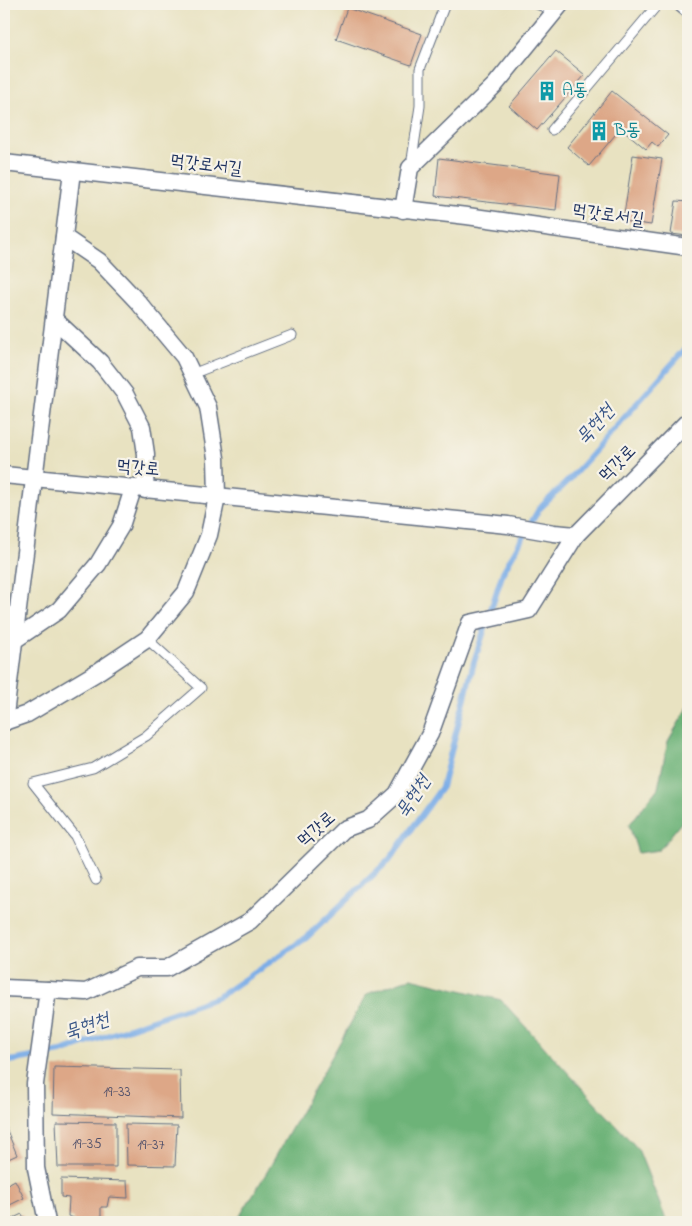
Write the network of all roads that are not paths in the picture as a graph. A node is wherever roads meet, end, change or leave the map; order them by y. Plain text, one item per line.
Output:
1 (445, 4) edge
2 (537, 4) edge
3 (658, 4) edge
4 (682, 4) edge
5 (558, 7) edge
6 (688, 9) edge
7 (552, 130) dead end
8 (4, 163) edge
9 (410, 168) junction
10 (72, 171) junction
11 (404, 210) junction
12 (64, 237) junction
13 (688, 247) edge
14 (54, 318) junction
15 (292, 335) dead end
16 (192, 374) junction
17 (688, 421) edge
18 (4, 475) edge
19 (34, 479) junction
20 (139, 489) junction
21 (217, 497) junction
22 (576, 535) junction
23 (147, 639) junction
24 (13, 641) junction
25 (4, 723) edge
26 (96, 880) dead end
27 (4, 988) edge
28 (48, 990) junction
29 (47, 1222) edge

1 - 9 lane
2 - 5 lane
3 - 7 lane
4 - 6 street
5 - 9 street
8 - 10 street, 먹갓로서길
9 - 11 street
10 - 11 street, 먹갓로서길
10 - 12 street
11 - 13 street, 먹갓로서길
12 - 14 street
12 - 16 street
14 - 19 street
14 - 20 street
15 - 16 lane
16 - 21 street
17 - 22 street, 먹갓로
18 - 19 street, 먹갓로
19 - 20 street, 먹갓로
19 - 24 street
20 - 21 street, 먹갓로
20 - 24 street
21 - 22 street, 먹갓로
21 - 23 street
22 - 28 street, 먹갓로
23 - 25 street
23 - 26 lane
24 - 25 street
27 - 28 street, 먹갓로
28 - 29 street

